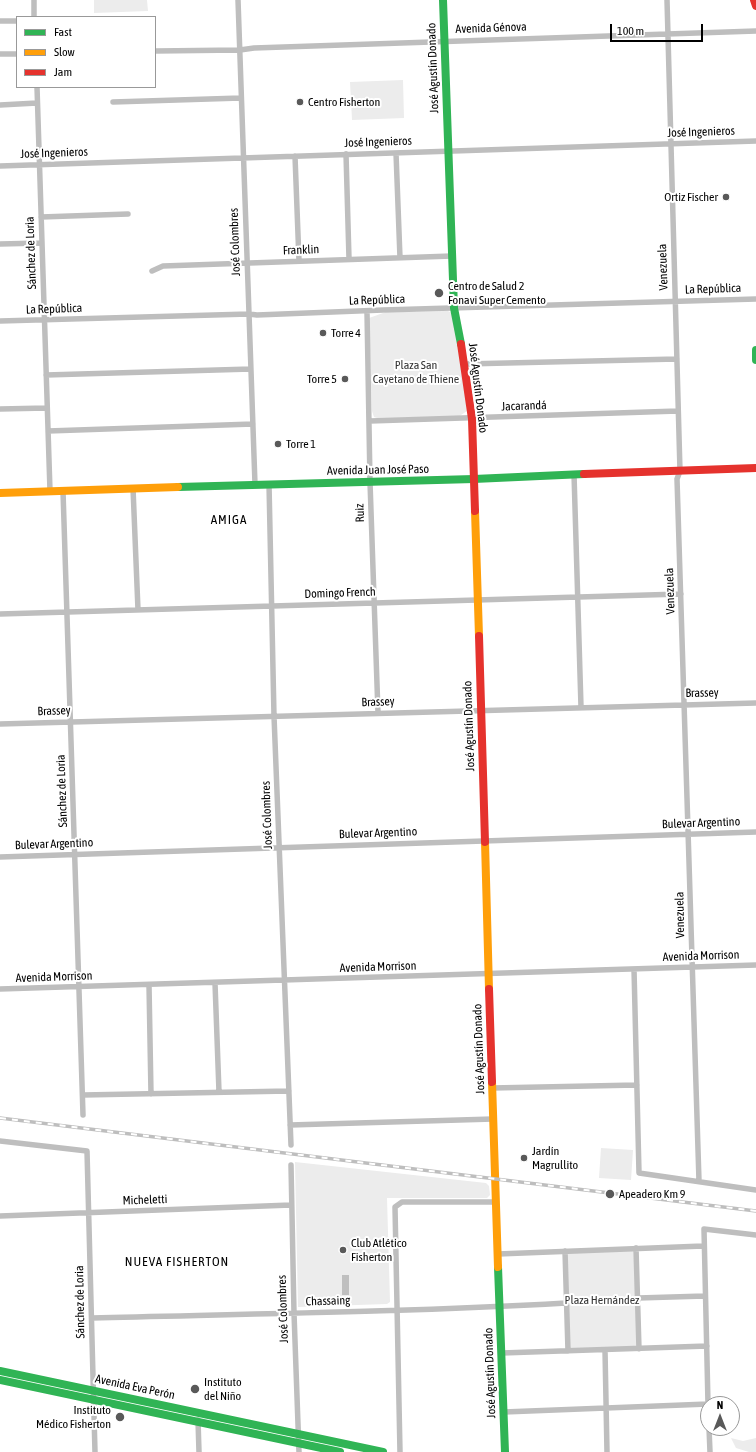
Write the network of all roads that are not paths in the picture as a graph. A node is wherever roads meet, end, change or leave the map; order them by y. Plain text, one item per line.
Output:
1 (34, 0) edge
2 (238, 0) edge
3 (443, 0) edge
4 (667, 0) edge
5 (754, 0) edge
6 (756, 6) edge
7 (34, 16) edge
8 (0, 21) edge
9 (16, 21) edge
10 (756, 31) edge
11 (668, 34) junction
12 (444, 41) junction
13 (240, 50) junction
14 (156, 51) edge
15 (0, 54) edge
16 (16, 54) edge
17 (36, 88) edge
18 (242, 98) junction
19 (113, 102) dead end
20 (37, 104) junction
21 (0, 105) edge
22 (756, 141) edge
23 (671, 144) junction
24 (448, 151) junction
25 (396, 153) junction
26 (346, 154) junction
27 (295, 156) junction
28 (244, 158) junction
29 (39, 165) junction
30 (0, 166) edge
31 (128, 214) dead end
32 (41, 217) junction
33 (42, 243) junction
34 (0, 244) edge
35 (452, 256) junction
36 (400, 258) junction
37 (349, 259) junction
38 (299, 261) junction
39 (247, 263) junction
40 (152, 270) dead end
41 (756, 299) edge
42 (675, 301) junction
43 (454, 308) junction
44 (367, 312) junction
45 (249, 314) junction
46 (44, 320) junction
47 (0, 321) edge
48 (756, 350) edge
49 (677, 359) junction
50 (756, 360) edge
51 (465, 364) junction
52 (251, 369) junction
53 (46, 375) junction
54 (47, 408) junction
55 (0, 409) edge
56 (678, 410) junction
57 (472, 419) junction
58 (370, 421) junction
59 (253, 424) junction
60 (48, 431) junction
61 (756, 468) edge
62 (680, 471) junction
63 (574, 474) junction
64 (474, 479) junction
65 (370, 482) junction
66 (255, 484) junction
67 (269, 484) junction
68 (133, 488) junction
69 (50, 491) junction
70 (64, 491) junction
71 (0, 493) edge
72 (681, 594) junction
73 (578, 597) junction
74 (477, 599) junction
75 (374, 603) junction
76 (272, 606) junction
77 (138, 610) junction
78 (67, 612) junction
79 (0, 614) edge
80 (756, 702) edge
81 (685, 704) junction
82 (581, 707) junction
83 (481, 710) junction
84 (378, 713) junction
85 (274, 716) junction
86 (70, 722) junction
87 (0, 724) edge
88 (756, 832) edge
89 (689, 834) junction
90 (485, 841) junction
91 (280, 847) junction
92 (75, 854) junction
93 (0, 857) edge
94 (756, 966) edge
95 (692, 968) junction
96 (634, 969) junction
97 (489, 974) junction
98 (285, 980) junction
99 (215, 983) junction
100 (149, 985) junction
101 (79, 987) junction
102 (0, 990) edge
103 (637, 1084) junction
104 (492, 1088) junction
105 (289, 1090) junction
106 (219, 1092) junction
107 (151, 1094) junction
108 (83, 1095) junction
109 (83, 1115) dead end
110 (493, 1119) junction
111 (290, 1125) junction
112 (0, 1141) edge
113 (291, 1145) dead end
114 (291, 1165) dead end
115 (699, 1181) junction
116 (756, 1190) edge
117 (496, 1202) junction
118 (291, 1205) junction
119 (89, 1213) junction
120 (0, 1216) edge
121 (756, 1235) edge
122 (703, 1246) junction
123 (636, 1248) junction
124 (565, 1251) junction
125 (498, 1254) junction
126 (705, 1296) junction
127 (638, 1298) junction
128 (566, 1303) junction
129 (500, 1306) junction
130 (397, 1310) junction
131 (294, 1313) junction
132 (92, 1318) junction
133 (706, 1346) junction
134 (639, 1348) junction
135 (605, 1350) junction
136 (568, 1351) junction
137 (502, 1353) junction
138 (0, 1370) edge
139 (0, 1380) edge
140 (93, 1390) junction
141 (708, 1396) edge
142 (94, 1400) junction
143 (700, 1404) edge
144 (606, 1408) junction
145 (504, 1412) junction
146 (198, 1413) junction
147 (198, 1422) junction
148 (299, 1434) junction
149 (709, 1436) edge
150 (299, 1443) junction
151 (95, 1452) edge
152 (199, 1452) edge
153 (299, 1452) edge
154 (340, 1452) edge
155 (383, 1452) edge
156 (400, 1452) edge
157 (504, 1452) edge
158 (607, 1452) edge
159 (710, 1452) edge

1 - 7 street
2 - 13 street, José Colombres
3 - 12 main road, José Agustín Donado
4 - 11 street, Venezuela
5 - 6 main road
8 - 9 street
10 - 11 street, Avenida Génova
11 - 12 street, Avenida Génova
11 - 23 street, Venezuela
12 - 13 street, Avenida Génova
12 - 24 main road, José Agustín Donado
13 - 14 street, Avenida Génova
13 - 18 street, José Colombres
15 - 16 street
17 - 20 street, Sánchez de Loria
18 - 19 street
18 - 28 street, José Colombres
20 - 21 street
20 - 29 street, Sánchez de Loria
22 - 23 street, José Ingenieros
23 - 24 street, José Ingenieros
23 - 42 street, Venezuela
24 - 25 street, José Ingenieros
24 - 35 main road, José Agustín Donado
25 - 26 street, José Ingenieros
25 - 36 street
26 - 27 street, José Ingenieros
26 - 37 street
27 - 28 street, José Ingenieros
27 - 38 street
28 - 29 street, José Ingenieros
28 - 39 street, José Colombres
29 - 30 street, José Ingenieros
29 - 32 street, Sánchez de Loria
31 - 32 street
32 - 33 street, Sánchez de Loria
33 - 34 street
33 - 46 street, Sánchez de Loria
35 - 36 street, Franklin
35 - 43 main road, José Agustín Donado
36 - 37 street, Franklin
37 - 38 street, Franklin
38 - 39 street, Franklin
39 - 40 street, Franklin
39 - 45 street, José Colombres
41 - 42 street, La República
42 - 43 street, La República
42 - 49 street, Venezuela
43 - 44 street, La República
43 - 51 main road, José Agustín Donado
44 - 45 street, La República
44 - 58 street, Ruiz
45 - 46 street, La República
45 - 52 street, José Colombres
46 - 47 street, La República
46 - 53 street, Sánchez de Loria
48 - 50 main road
49 - 51 street
49 - 56 street, Venezuela
51 - 57 main road, José Agustín Donado
52 - 53 street
52 - 59 street, José Colombres
53 - 54 street, Sánchez de Loria
54 - 55 street
54 - 60 street, Sánchez de Loria
56 - 57 street, Jacarandá
56 - 62 street, Venezuela
57 - 58 street, Jacarandá
57 - 64 main road, José Agustín Donado
58 - 65 street, Ruiz
59 - 60 street
59 - 66 street, José Colombres
60 - 69 street, Sánchez de Loria
61 - 62 main road, Avenida Juan José Paso
62 - 63 main road, Avenida Juan José Paso
62 - 72 street, Venezuela
63 - 64 main road, Avenida Juan José Paso
63 - 73 street
64 - 65 main road, Avenida Juan José Paso
64 - 74 main road, José Agustín Donado
65 - 67 main road, Avenida Juan José Paso
65 - 75 street, Ruiz
66 - 67 main road, Avenida Juan José Paso
66 - 68 main road, Avenida Juan José Paso
67 - 76 street, José Colombres
68 - 70 main road, Avenida Juan José Paso
68 - 77 street
69 - 70 main road, Avenida Juan José Paso
69 - 71 main road, Avenida Juan José Paso
70 - 78 street, Sánchez de Loria
72 - 73 street, Domingo French
72 - 81 street, Venezuela
73 - 74 street, Domingo French
73 - 82 street
74 - 75 street, Domingo French
74 - 83 main road, José Agustín Donado
75 - 76 street, Domingo French
75 - 84 street, Ruiz
76 - 77 street, Domingo French
76 - 85 street, José Colombres
77 - 78 street, Domingo French
78 - 79 street, Domingo French
78 - 86 street, Sánchez de Loria
80 - 81 street, Brassey
81 - 82 street, Brassey
81 - 89 street, Venezuela
82 - 83 street, Brassey
83 - 84 street, Brassey
83 - 90 main road, José Agustín Donado
84 - 85 street, Brassey
85 - 86 street, Brassey
85 - 91 street, José Colombres
86 - 87 street, Brassey
86 - 92 street, Sánchez de Loria
88 - 89 street, Bulevar Argentino
89 - 90 street, Bulevar Argentino
89 - 95 street, Venezuela
90 - 91 street, Bulevar Argentino
90 - 97 main road, José Agustín Donado
91 - 92 street, Bulevar Argentino
91 - 98 street, José Colombres
92 - 93 street, Bulevar Argentino
92 - 101 street, Sánchez de Loria
94 - 95 street, Avenida Morrison
95 - 96 street, Avenida Morrison
95 - 115 street, Venezuela
96 - 97 street, Avenida Morrison
96 - 103 street
97 - 98 street, Avenida Morrison
97 - 104 main road, José Agustín Donado
98 - 99 street, Avenida Morrison
98 - 105 street, José Colombres
99 - 100 street, Avenida Morrison
99 - 106 street
100 - 101 street, Avenida Morrison
100 - 107 street
101 - 102 street, Avenida Morrison
101 - 108 street, Sánchez de Loria
103 - 104 street
103 - 115 street
104 - 110 main road, José Agustín Donado
105 - 106 street
105 - 111 street, José Colombres
106 - 107 street
107 - 108 street
108 - 109 street, Sánchez de Loria
110 - 111 street
110 - 117 main road, José Agustín Donado
111 - 113 street, José Colombres
112 - 119 street, Sánchez de Loria
114 - 118 street, José Colombres
115 - 116 street
117 - 125 main road, José Agustín Donado
117 - 130 street
118 - 119 street, Micheletti
118 - 131 street, José Colombres
119 - 120 street, Micheletti
119 - 132 street, Sánchez de Loria
121 - 122 street
122 - 123 street
122 - 126 street
123 - 124 street
123 - 127 street
124 - 125 street
124 - 128 street
125 - 129 main road, José Agustín Donado
126 - 127 street
126 - 133 street
127 - 134 street
128 - 129 street, Chassaing
128 - 136 street
129 - 130 street, Chassaing
129 - 137 main road, José Agustín Donado
130 - 131 street, Chassaing
130 - 156 street
131 - 132 street, Chassaing
131 - 148 street, José Colombres
132 - 140 street, Sánchez de Loria
133 - 134 street
133 - 141 street
134 - 135 street
135 - 136 street
135 - 144 street
136 - 137 street
137 - 145 main road, José Agustín Donado
138 - 140 main road, Avenida Eva Perón
139 - 142 main road, Avenida Eva Perón
140 - 142 street, Sánchez de Loria
140 - 146 main road, Avenida Eva Perón
142 - 147 main road, Avenida Eva Perón
142 - 151 street, Sánchez de Loria
143 - 144 street
144 - 145 street
144 - 158 street
145 - 157 main road, José Agustín Donado
146 - 147 street
146 - 148 main road, Avenida Eva Perón
147 - 150 main road, Avenida Eva Perón
147 - 152 street
148 - 150 street, José Colombres
148 - 155 main road, Avenida Eva Perón
149 - 159 street
150 - 153 street, José Colombres
150 - 154 main road, Avenida Eva Perón

